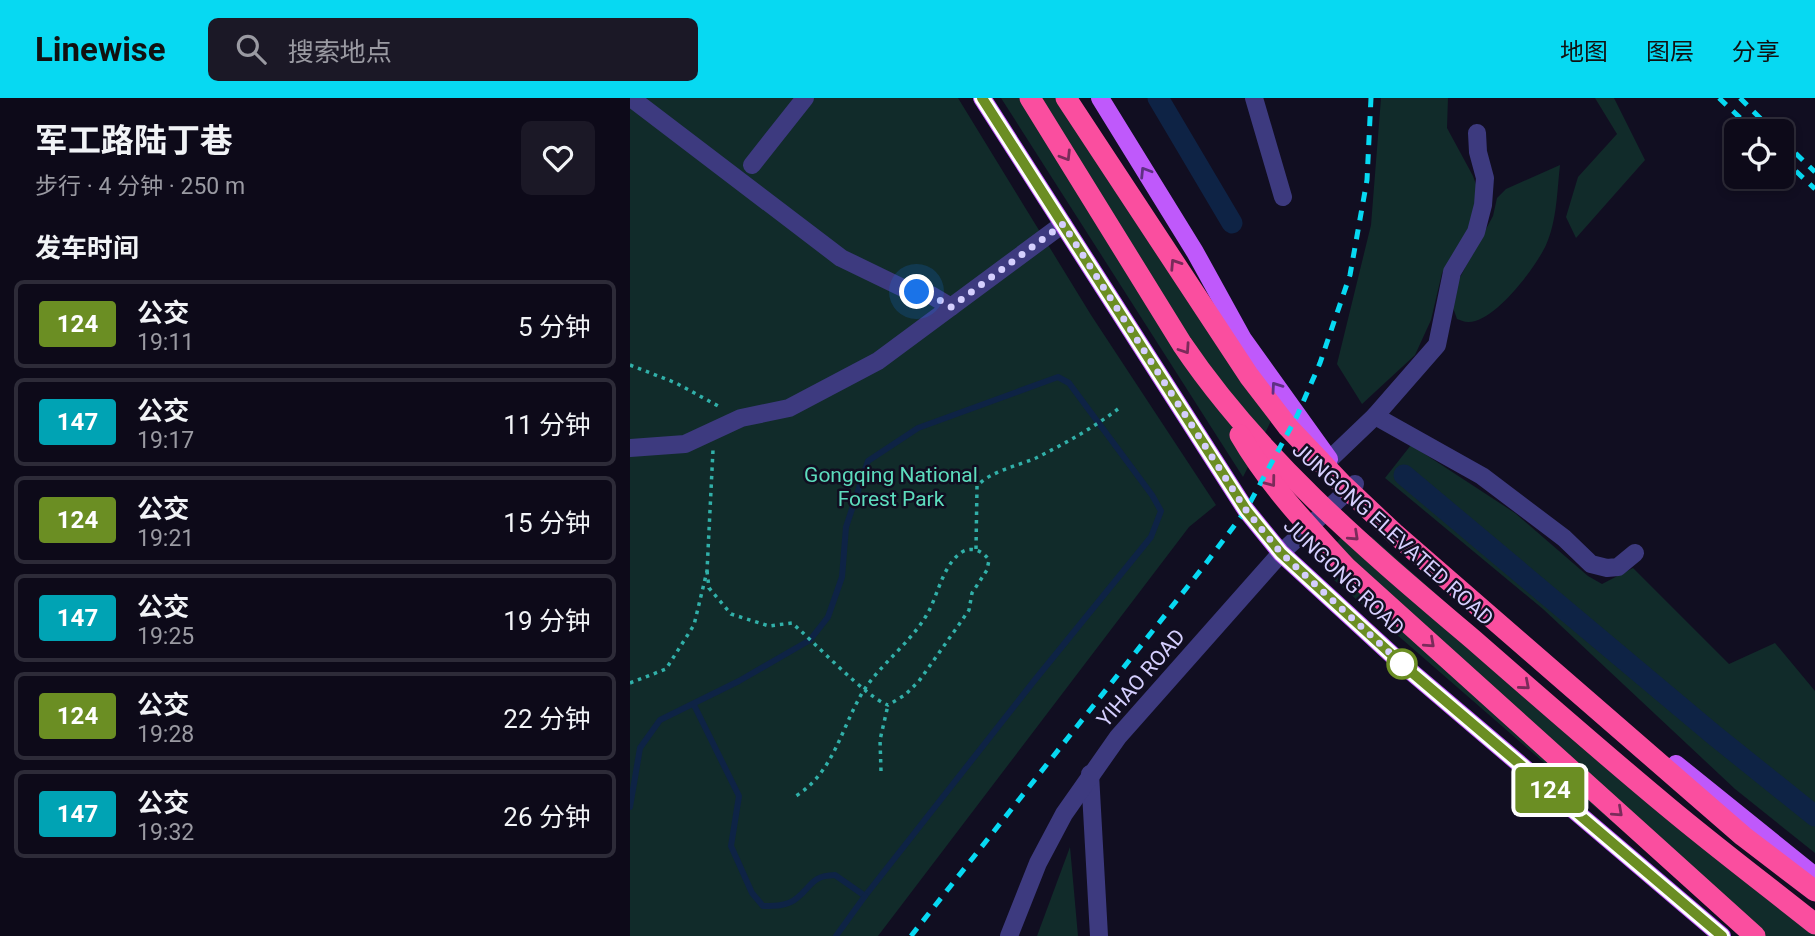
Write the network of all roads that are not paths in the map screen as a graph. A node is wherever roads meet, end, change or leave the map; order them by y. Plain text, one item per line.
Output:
1 (631, 98) edge
2 (805, 98) edge
3 (982, 98) edge
4 (1030, 98) edge
5 (1066, 98) edge
6 (1100, 98) edge
7 (1254, 98) edge
8 (1477, 133) dead end
9 (752, 165) dead end
10 (1283, 197) dead end
11 (1063, 224) junction
12 (951, 307) junction
13 (1208, 383) junction
14 (1375, 416) junction
15 (630, 448) edge
16 (1330, 459) junction
17 (1355, 484) junction
18 (1281, 553) junction
19 (1635, 553) dead end
20 (1090, 774) junction
21 (1815, 876) edge
22 (1815, 891) edge
23 (1815, 923) edge
24 (1009, 936) edge
25 (1099, 936) edge
26 (1722, 936) edge
27 (1755, 936) edge

1 - 12 street
2 - 9 street
3 - 11 main road, JUNGONG ROAD
4 -> 13 highway, JUNGONG ELEVATED ROAD
22 -> 5 highway, JUNGONG ELEVATED ROAD
16 -> 6 main road
7 - 10 street
8 - 14 street
11 - 12 street
11 - 18 main road, JUNGONG ROAD
12 - 15 street
13 -> 23 highway, JUNGONG ELEVATED ROAD
13 -> 27 highway
14 - 16 street
14 - 19 street
16 - 17 main road
17 - 18 street, YIHAO ROAD
17 - 21 main road
18 - 20 street, YIHAO ROAD
18 - 26 main road, JUNGONG ROAD
20 - 24 street, YIHAO ROAD
20 - 25 street

